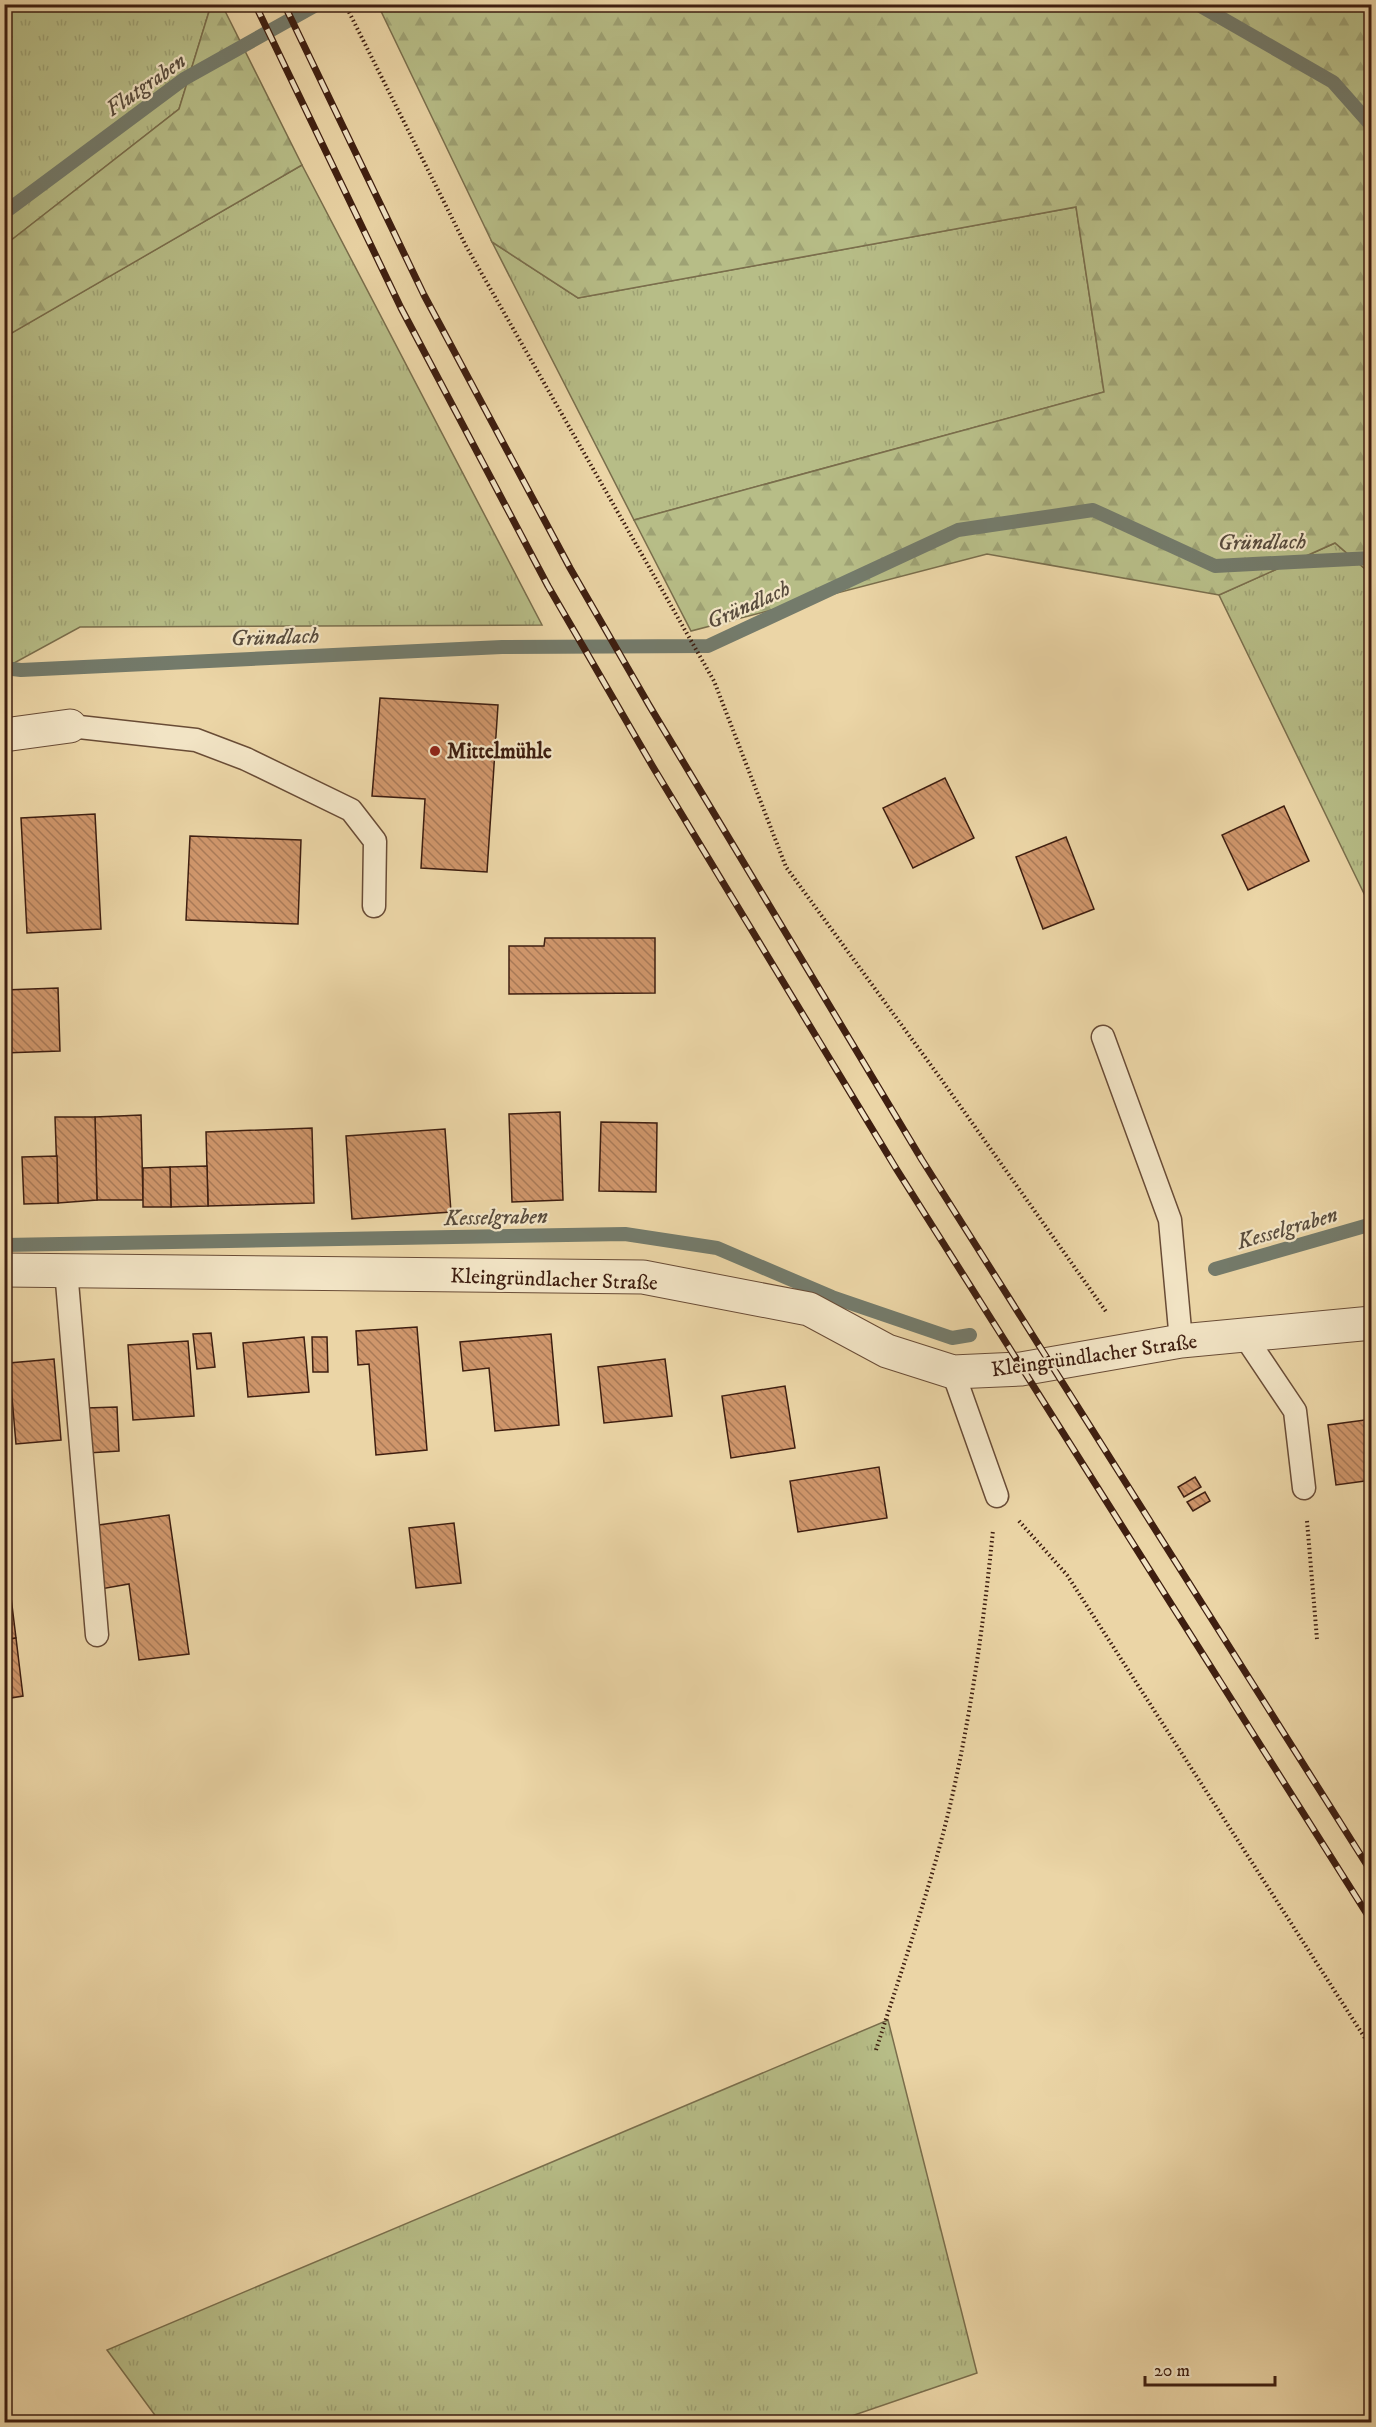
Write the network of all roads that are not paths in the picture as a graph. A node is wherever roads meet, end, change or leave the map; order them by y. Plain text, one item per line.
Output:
1 (70, 726) joint
2 (4, 735) edge
3 (374, 906) dead end
4 (1103, 1037) dead end
5 (4, 1270) edge
6 (66, 1270) junction
7 (1371, 1323) edge
8 (1244, 1335) junction
9 (1181, 1341) junction
10 (953, 1372) junction
11 (1304, 1488) road end
12 (997, 1496) road end
13 (97, 1635) dead end

1 - 2 street
1 - 3 lane
4 - 9 lane
5 - 6 street, Kleingründlacher Straße
6 - 10 street, Kleingründlacher Straße
6 - 13 lane
7 - 8 street, Kleingründlacher Straße
8 - 9 street, Kleingründlacher Straße
8 - 11 lane
9 - 10 street, Kleingründlacher Straße
10 - 12 lane

